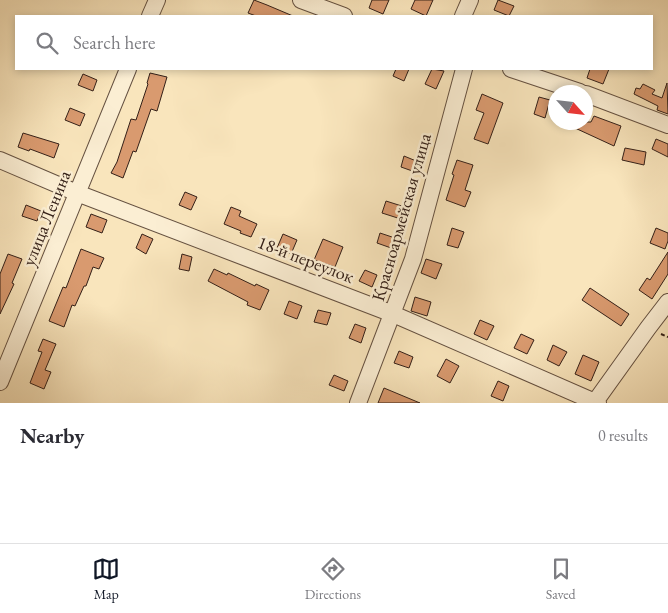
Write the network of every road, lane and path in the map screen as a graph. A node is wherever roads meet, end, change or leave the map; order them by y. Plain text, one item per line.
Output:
1 (157, 0) edge
2 (301, 0) edge
3 (470, 0) edge
4 (150, 15) edge
5 (341, 15) edge
6 (463, 15) edge
7 (128, 70) edge
8 (464, 70) edge
9 (514, 70) edge
10 (559, 85) edge
11 (593, 97) edge
12 (668, 126) edge
13 (0, 160) edge
14 (77, 193) junction
15 (668, 302) edge
16 (393, 314) junction
17 (0, 382) edge
18 (589, 401) edge
19 (358, 403) edge

1 - 4 street
2 - 5 street
3 - 6 street
7 - 14 street, улица Ленина
8 - 16 street, Красноармейская улица
9 - 10 street
11 - 12 street
13 - 14 street, 18-й переулок
14 - 16 street, 18-й переулок
14 - 17 street, улица Ленина
15 - 18 street
16 - 18 street, 18-й переулок
16 - 19 street, Красноармейская улица

